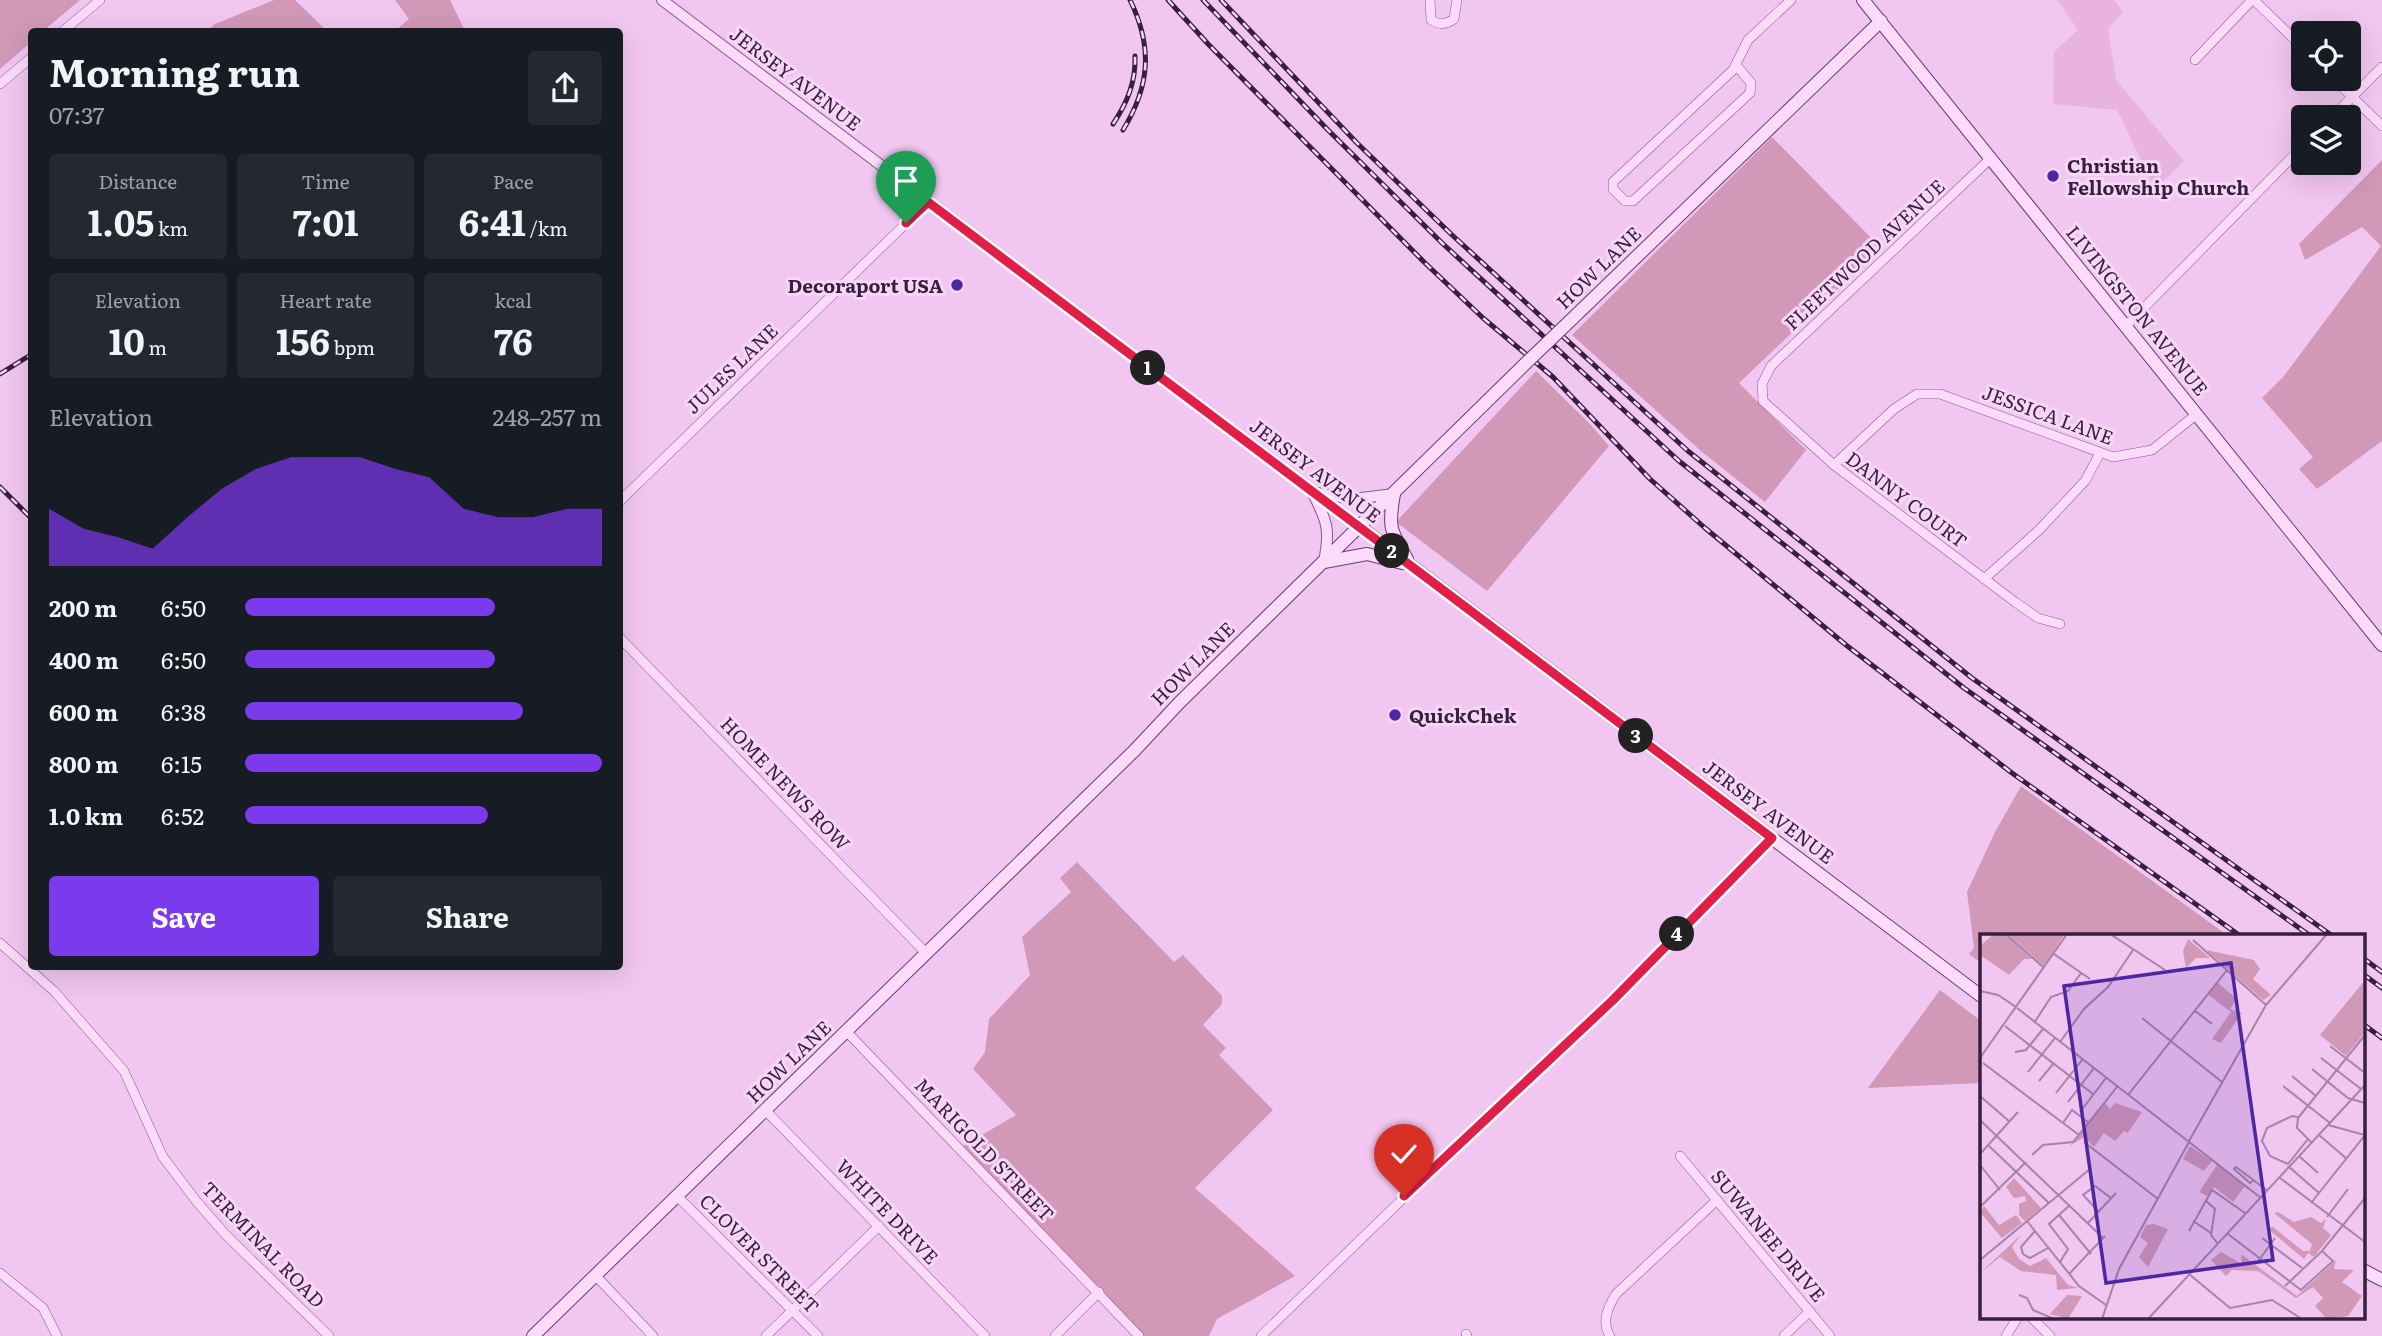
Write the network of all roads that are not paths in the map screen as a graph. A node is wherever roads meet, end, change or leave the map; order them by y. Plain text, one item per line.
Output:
1 (100, 0) edge
2 (662, 0) edge
3 (1430, 0) edge
4 (1457, 0) edge
5 (1791, 0) edge
6 (1863, 0) edge
7 (2253, 0) edge
8 (1881, 21) junction
9 (67, 28) edge
10 (2291, 36) edge
11 (28, 60) edge
12 (2195, 60) dead end
13 (1736, 65) junction
14 (2382, 67) edge
15 (0, 84) edge
16 (2346, 91) edge
17 (2352, 97) junction
18 (2344, 105) edge
19 (2382, 126) edge
20 (1991, 158) junction
21 (2291, 158) edge
22 (928, 202) junction
23 (2126, 326) junction
24 (1765, 377) joint
25 (2197, 414) junction
26 (2100, 453) junction
27 (1834, 465) junction
28 (1312, 491) junction
29 (1394, 494) junction
30 (623, 497) edge
31 (1360, 527) junction
32 (1324, 562) junction
33 (1411, 565) junction
34 (1984, 579) junction
35 (2060, 624) dead end
36 (623, 641) edge
37 (2382, 645) edge
38 (1772, 838) junction
39 (0, 943) edge
40 (926, 953) junction
41 (28, 968) edge
42 (30, 970) edge
43 (1980, 995) edge
44 (846, 1031) junction
45 (765, 1110) junction
46 (1680, 1156) dead end
47 (677, 1196) junction
48 (1717, 1200) junction
49 (879, 1226) junction
50 (2364, 1271) edge
51 (0, 1273) edge
52 (595, 1276) junction
53 (2382, 1280) edge
54 (1099, 1292) junction
55 (792, 1310) junction
56 (1810, 1311) junction
57 (2017, 1318) edge
58 (2032, 1318) edge
59 (57, 1336) edge
60 (329, 1336) edge
61 (533, 1336) edge
62 (653, 1336) edge
63 (766, 1336) edge
64 (818, 1336) edge
65 (985, 1336) edge
66 (1055, 1336) edge
67 (1139, 1336) edge
68 (1261, 1336) edge
69 (1610, 1336) edge
70 (1784, 1336) edge
71 (1830, 1336) edge
72 (2006, 1336) edge
73 (2050, 1336) edge

1 - 9 street
2 - 22 street, JERSEY AVENUE
3 - 4 street
5 - 13 street
6 - 8 main road, LIVINGSTON AVENUE
7 - 10 street
7 - 12 street
8 - 20 main road, LIVINGSTON AVENUE
8 - 29 main road, HOW LANE, bridge
11 - 15 street
13 - 13 street
14 - 17 street
16 - 17 street
17 - 18 street
17 - 19 street
20 - 23 main road, LIVINGSTON AVENUE
20 - 24 street, FLEETWOOD AVENUE
21 - 23 street
22 - 28 street, JERSEY AVENUE
22 - 30 street, JULES LANE
23 - 25 main road, LIVINGSTON AVENUE
24 - 27 street, DANNY COURT
25 - 26 street, JESSICA LANE
25 - 37 main road, LIVINGSTON AVENUE
26 - 27 street, JESSICA LANE
26 - 34 street
27 - 34 street, DANNY COURT
28 - 29 street
28 - 31 street, JERSEY AVENUE
28 - 32 street
29 - 31 main road, HOW LANE
29 - 33 main road
31 - 32 main road, HOW LANE
31 - 33 main road, JERSEY AVENUE
32 - 33 main road
32 - 40 main road, HOW LANE
33 - 38 main road, JERSEY AVENUE
34 - 35 street, DANNY COURT
36 - 40 street, HOME NEWS ROW
38 - 43 main road, JERSEY AVENUE
38 - 68 street
39 - 41 street, TERMINAL ROAD
40 - 44 main road, HOW LANE
42 - 60 street, TERMINAL ROAD
44 - 45 main road, HOW LANE
44 - 54 street, MARIGOLD STREET
45 - 47 main road, HOW LANE
45 - 49 street, WHITE DRIVE
46 - 48 street, SUWANEE DRIVE
47 - 52 main road, HOW LANE
47 - 55 street, CLOVER STREET
48 - 56 street, SUWANEE DRIVE
48 - 69 street
49 - 55 street
49 - 65 street, WHITE DRIVE
50 - 53 main road
51 - 59 street
52 - 61 main road, HOW LANE
52 - 62 street
54 - 66 street
54 - 67 street, MARIGOLD STREET
55 - 63 street
55 - 64 street, CLOVER STREET
56 - 70 street
56 - 71 street, SUWANEE DRIVE
57 - 72 street
58 - 73 street

